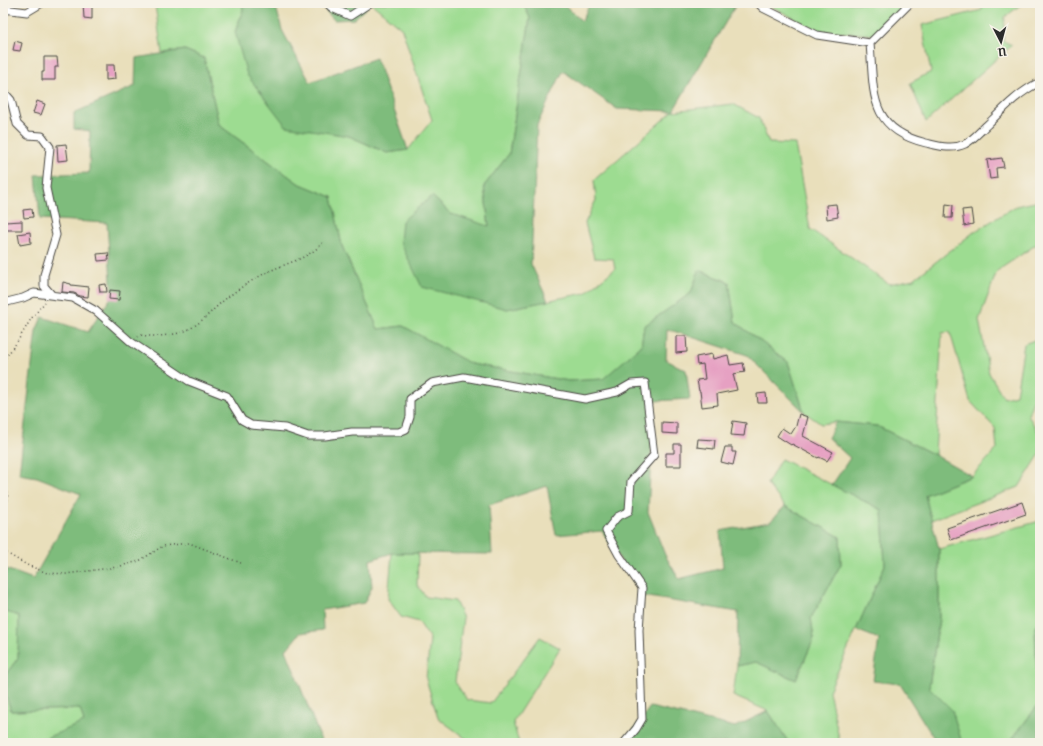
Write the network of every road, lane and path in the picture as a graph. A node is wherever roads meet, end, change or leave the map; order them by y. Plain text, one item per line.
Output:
1 (42, 3) edge
2 (327, 3) edge
3 (370, 3) edge
4 (758, 3) edge
5 (910, 3) edge
6 (3, 9) edge
7 (870, 43) junction
8 (1040, 82) edge
9 (3, 91) edge
10 (324, 241) dead end
11 (51, 294) junction
12 (3, 303) edge
13 (131, 342) junction
14 (3, 361) edge
15 (3, 476) edge
16 (3, 523) edge
17 (3, 551) edge
18 (241, 563) dead end
19 (624, 743) edge

1 - 6 street
2 - 3 street
4 - 7 street
5 - 7 street
7 - 8 street
9 - 11 street
10 - 13 path
11 - 12 street
11 - 13 street
11 - 14 path
13 - 19 street
15 - 16 path
17 - 18 path

